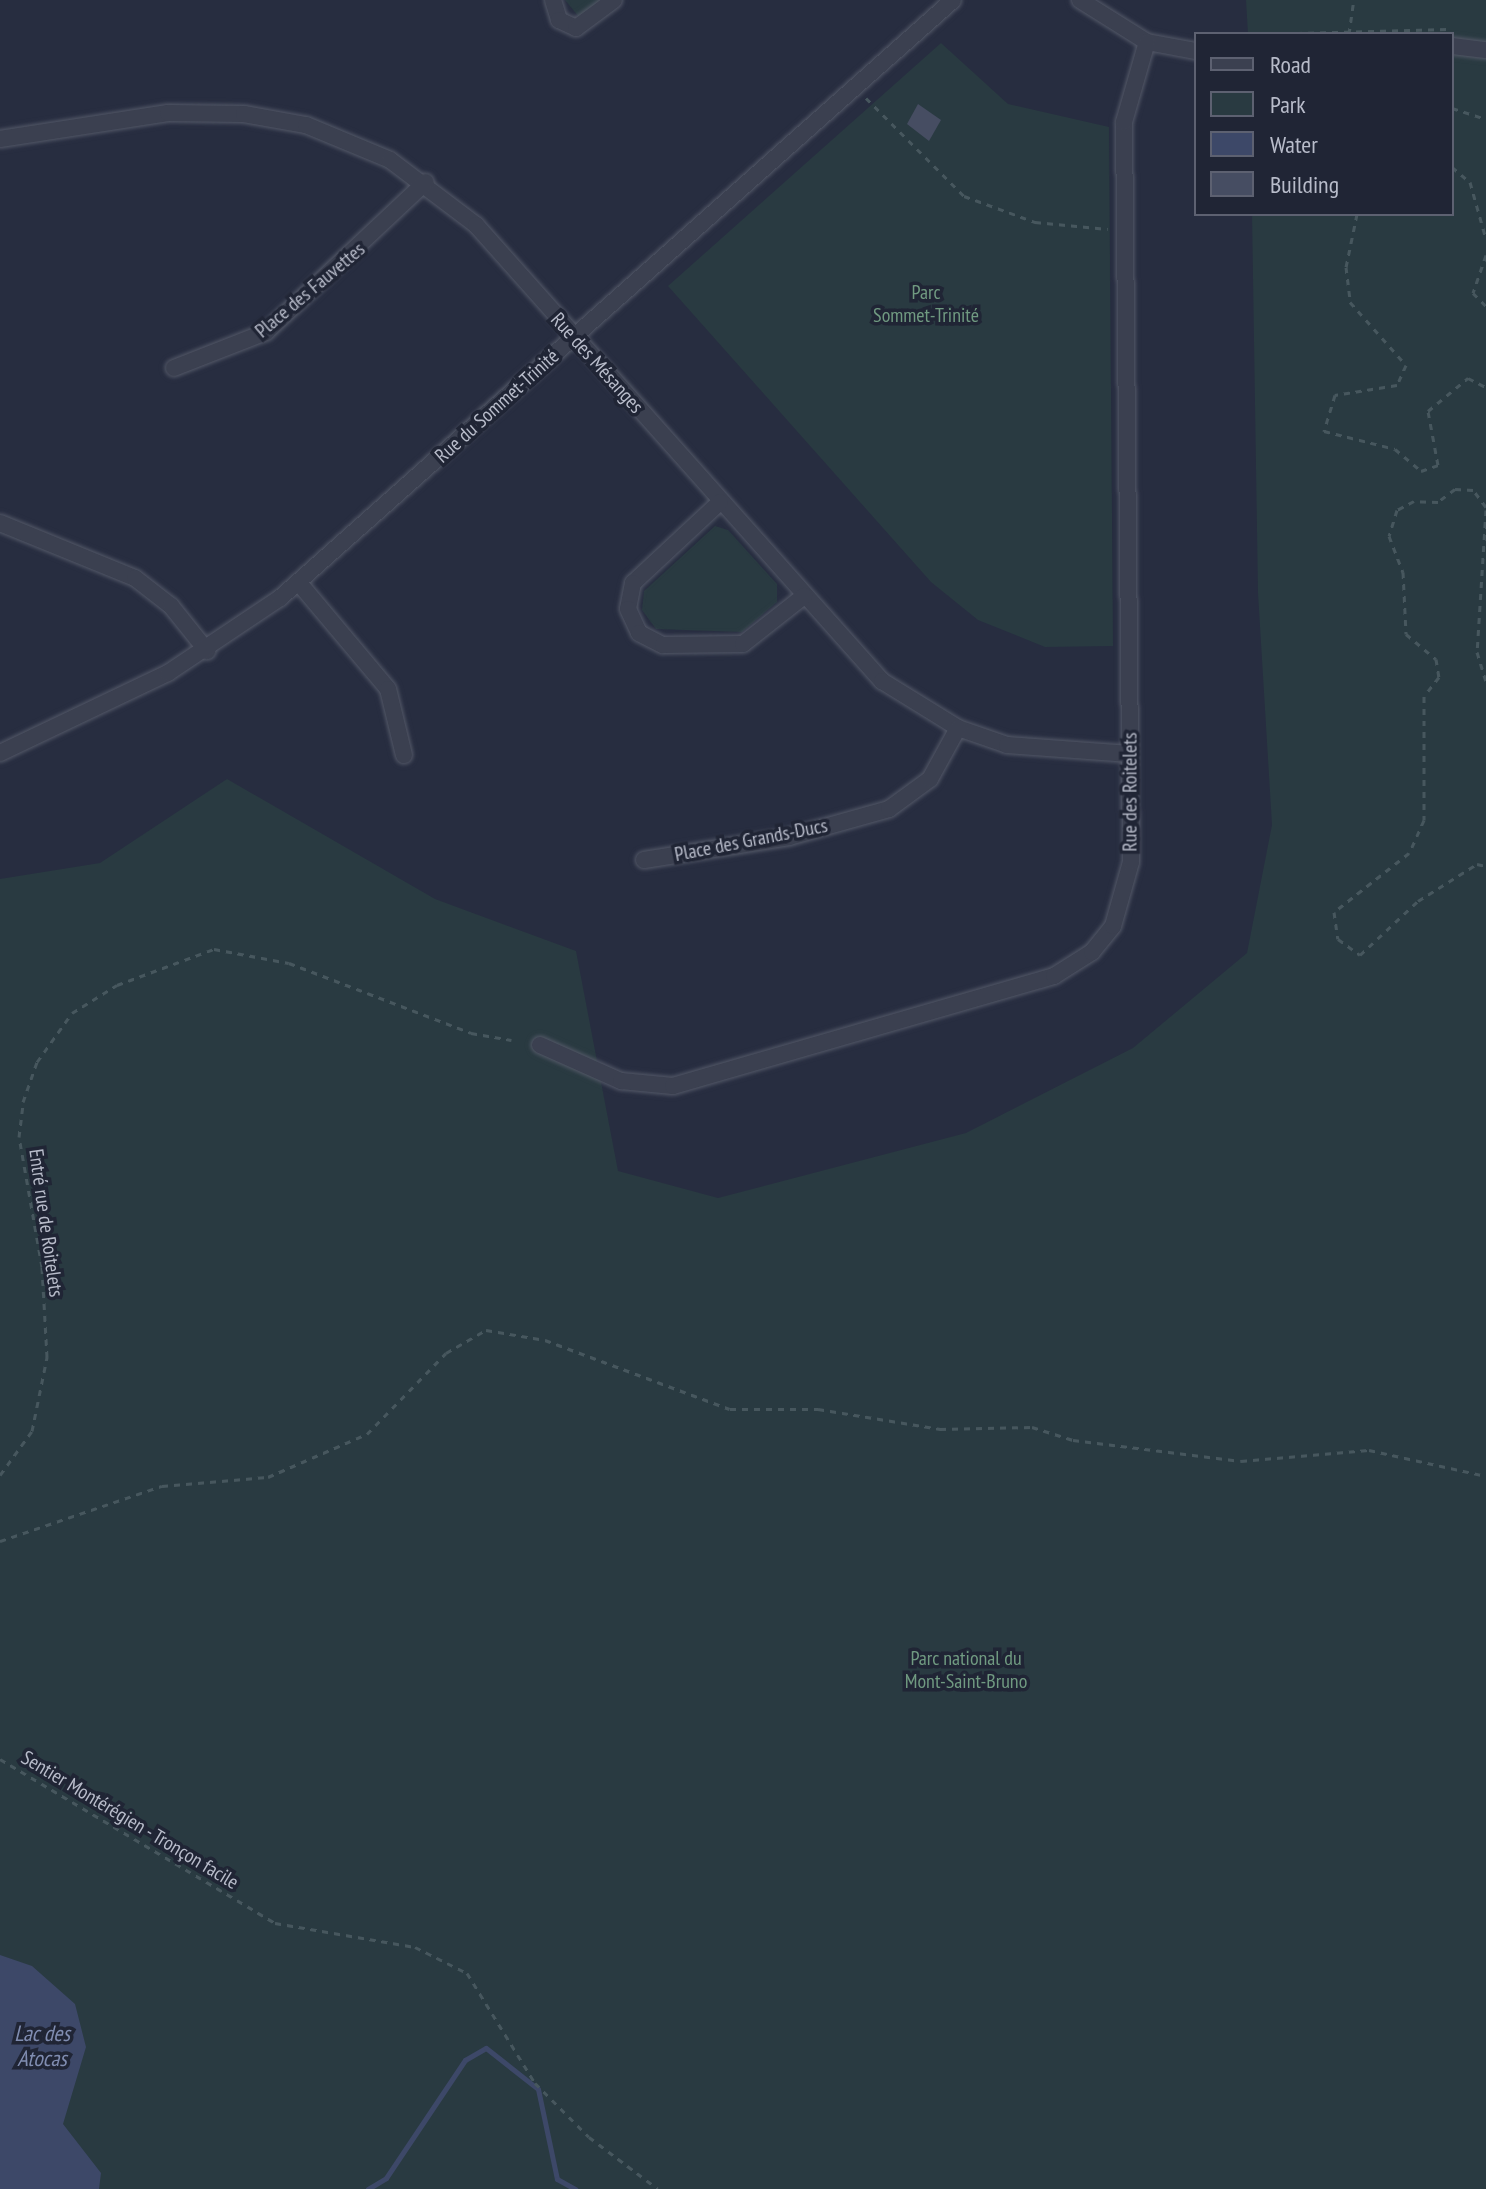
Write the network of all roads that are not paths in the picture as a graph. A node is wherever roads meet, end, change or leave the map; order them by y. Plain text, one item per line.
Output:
1 (553, 0) edge
2 (614, 0) edge
3 (953, 0) edge
4 (1080, 0) edge
5 (1147, 42) junction
6 (1454, 46) edge
7 (1486, 50) edge
8 (1194, 51) edge
9 (0, 139) edge
10 (426, 182) junction
11 (574, 337) junction
12 (174, 368) dead end
13 (720, 502) junction
14 (0, 523) edge
15 (299, 583) junction
16 (804, 596) junction
17 (207, 651) junction
18 (958, 728) junction
19 (0, 753) edge
20 (1130, 754) junction
21 (404, 755) dead end
22 (644, 860) dead end
23 (540, 1045) dead end

1 - 2 street
3 - 11 street, Rue du Sommet-Trinité
4 - 5 street
5 - 8 street
5 - 20 street, Rue des Roitelets
6 - 7 street
9 - 10 street, Rue des Mésanges
10 - 11 street, Rue des Mésanges
10 - 12 street, Place des Fauvettes
11 - 13 street, Rue des Mésanges
11 - 15 street, Rue du Sommet-Trinité
13 - 16 street, Rue des Mésanges
13 - 16 street
14 - 17 street
15 - 17 street, Rue du Sommet-Trinité
15 - 21 street
16 - 18 street, Rue des Mésanges
17 - 19 street, Rue du Sommet-Trinité
18 - 20 street, Rue des Mésanges
18 - 22 street, Place des Grands-Ducs
20 - 23 street, Rue des Roitelets

